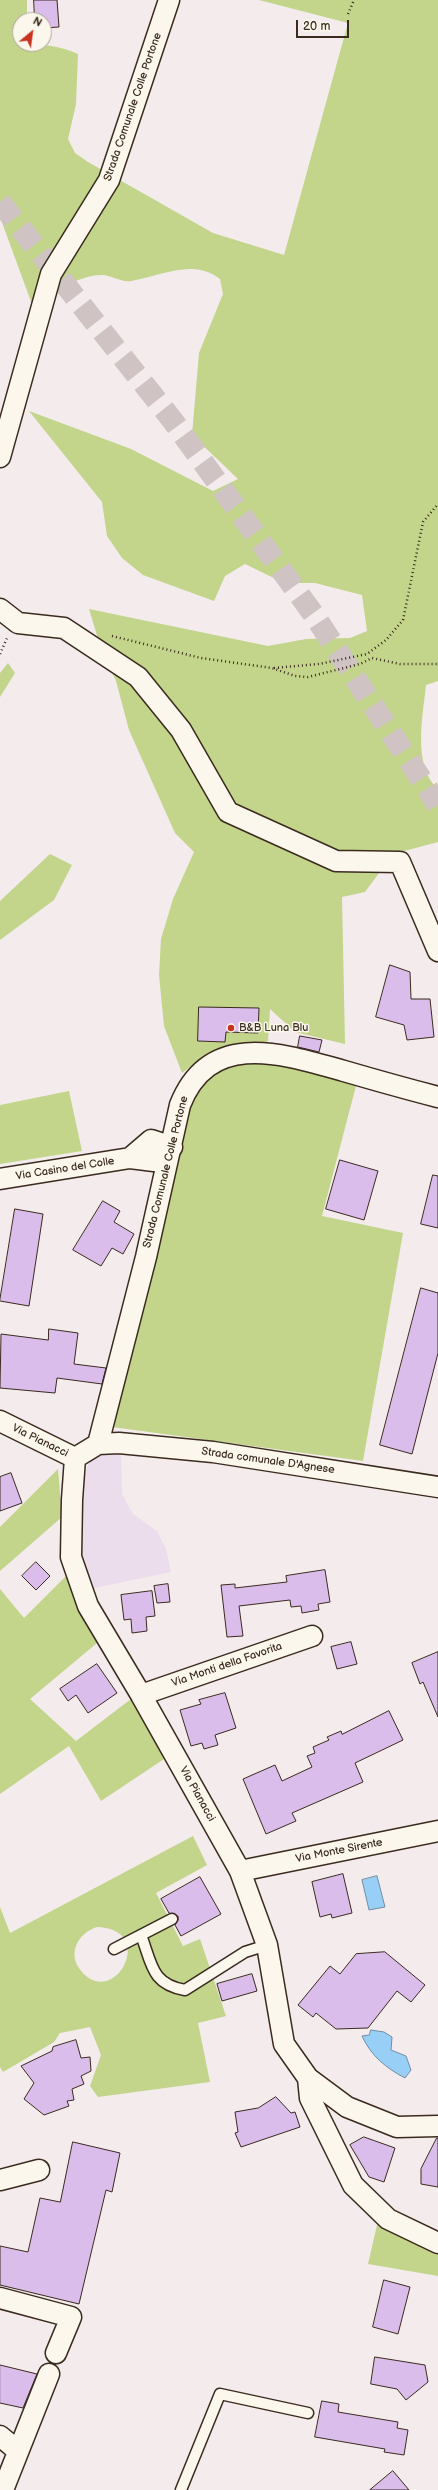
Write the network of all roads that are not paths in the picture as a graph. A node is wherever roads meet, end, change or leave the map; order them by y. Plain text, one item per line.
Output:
1 (169, 0) edge
2 (0, 457) edge
3 (0, 609) edge
4 (438, 951) edge
5 (438, 1097) edge
6 (172, 1147) junction
7 (0, 1179) edge
8 (0, 1421) edge
9 (98, 1444) junction
10 (75, 1458) junction
11 (438, 1487) edge
12 (312, 1636) dead end
13 (141, 1695) junction
14 (438, 1831) edge
15 (240, 1871) junction
16 (172, 1919) dead end
17 (141, 1935) junction
18 (267, 1945) junction
19 (114, 1949) dead end
20 (308, 2078) junction
21 (438, 2126) edge
22 (39, 2170) dead end
23 (0, 2180) edge
24 (438, 2243) edge
25 (0, 2298) edge
26 (56, 2353) dead end
27 (49, 2374) dead end
28 (308, 2413) dead end
29 (0, 2436) edge
30 (18, 2451) junction
31 (3, 2490) edge
32 (181, 2490) edge

1 - 2 street, Strada Comunale Colle Portone
3 - 4 street
5 - 6 street, Strada Comunale Colle Portone
6 - 7 street, Via Casino del Colle
6 - 9 street, Strada Comunale Colle Portone
8 - 10 street, Via Pianacci
9 - 10 street
9 - 11 street, Strada comunale D'Agnese
10 - 13 street, Via Pianacci
12 - 13 street, Via Monti della Favorita
13 - 15 street, Via Pianacci
14 - 15 street, Via Monte Sirente
15 - 18 street, Via Pianacci
16 - 17 lane
17 - 18 lane
17 - 19 lane
18 - 20 street, Via Pianacci
20 - 21 street, Via Pianacci
20 - 24 street
22 - 23 street
25 - 26 street
27 - 30 street
28 - 32 lane
29 - 30 street
30 - 31 street

